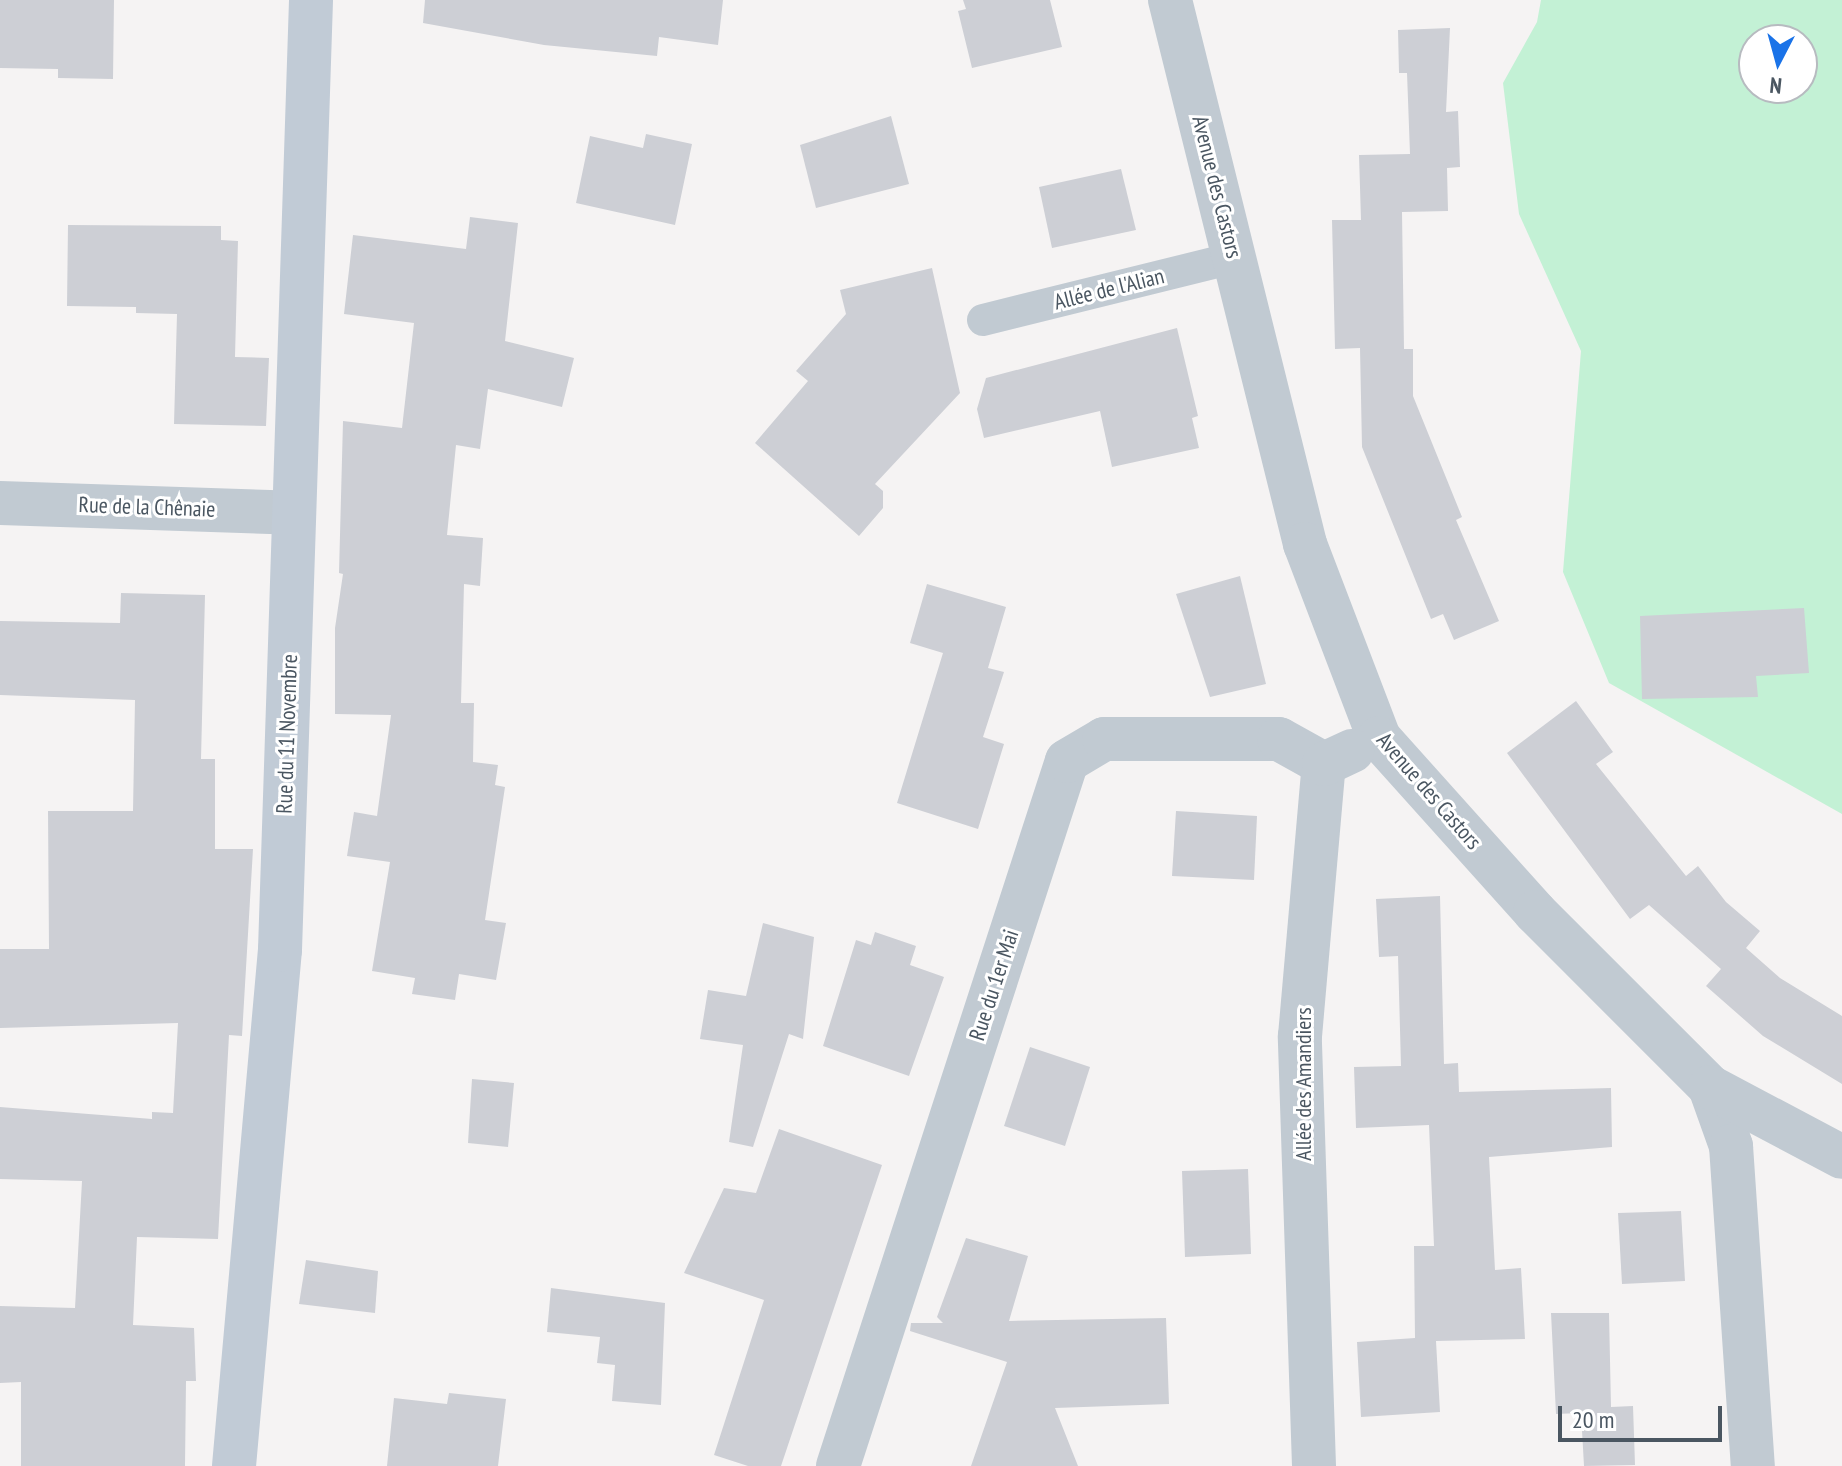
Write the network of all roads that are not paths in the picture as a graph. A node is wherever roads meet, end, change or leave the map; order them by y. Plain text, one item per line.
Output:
1 (311, 0) edge
2 (1170, 0) edge
3 (1234, 258) junction
4 (983, 320) dead end
5 (0, 503) edge
6 (294, 513) junction
7 (1379, 738) junction
8 (1324, 764) junction
9 (1710, 1087) junction
10 (1842, 1157) edge
11 (234, 1466) edge
12 (838, 1466) edge
13 (1314, 1466) edge
14 (1753, 1466) edge

1 - 6 street, Rue du 11 Novembre
2 - 3 street, Avenue des Castors
3 - 4 lane, Allée de l'Alian
3 - 7 street, Avenue des Castors
5 - 6 street, Rue de la Chênaie
6 - 11 street, Rue du 11 Novembre
7 - 8 street
7 - 9 street, Avenue des Castors
8 - 12 street, Rue du 1er Mai
8 - 13 street, Allée des Amandiers
9 - 10 street
9 - 14 street, Avenue des Castors

